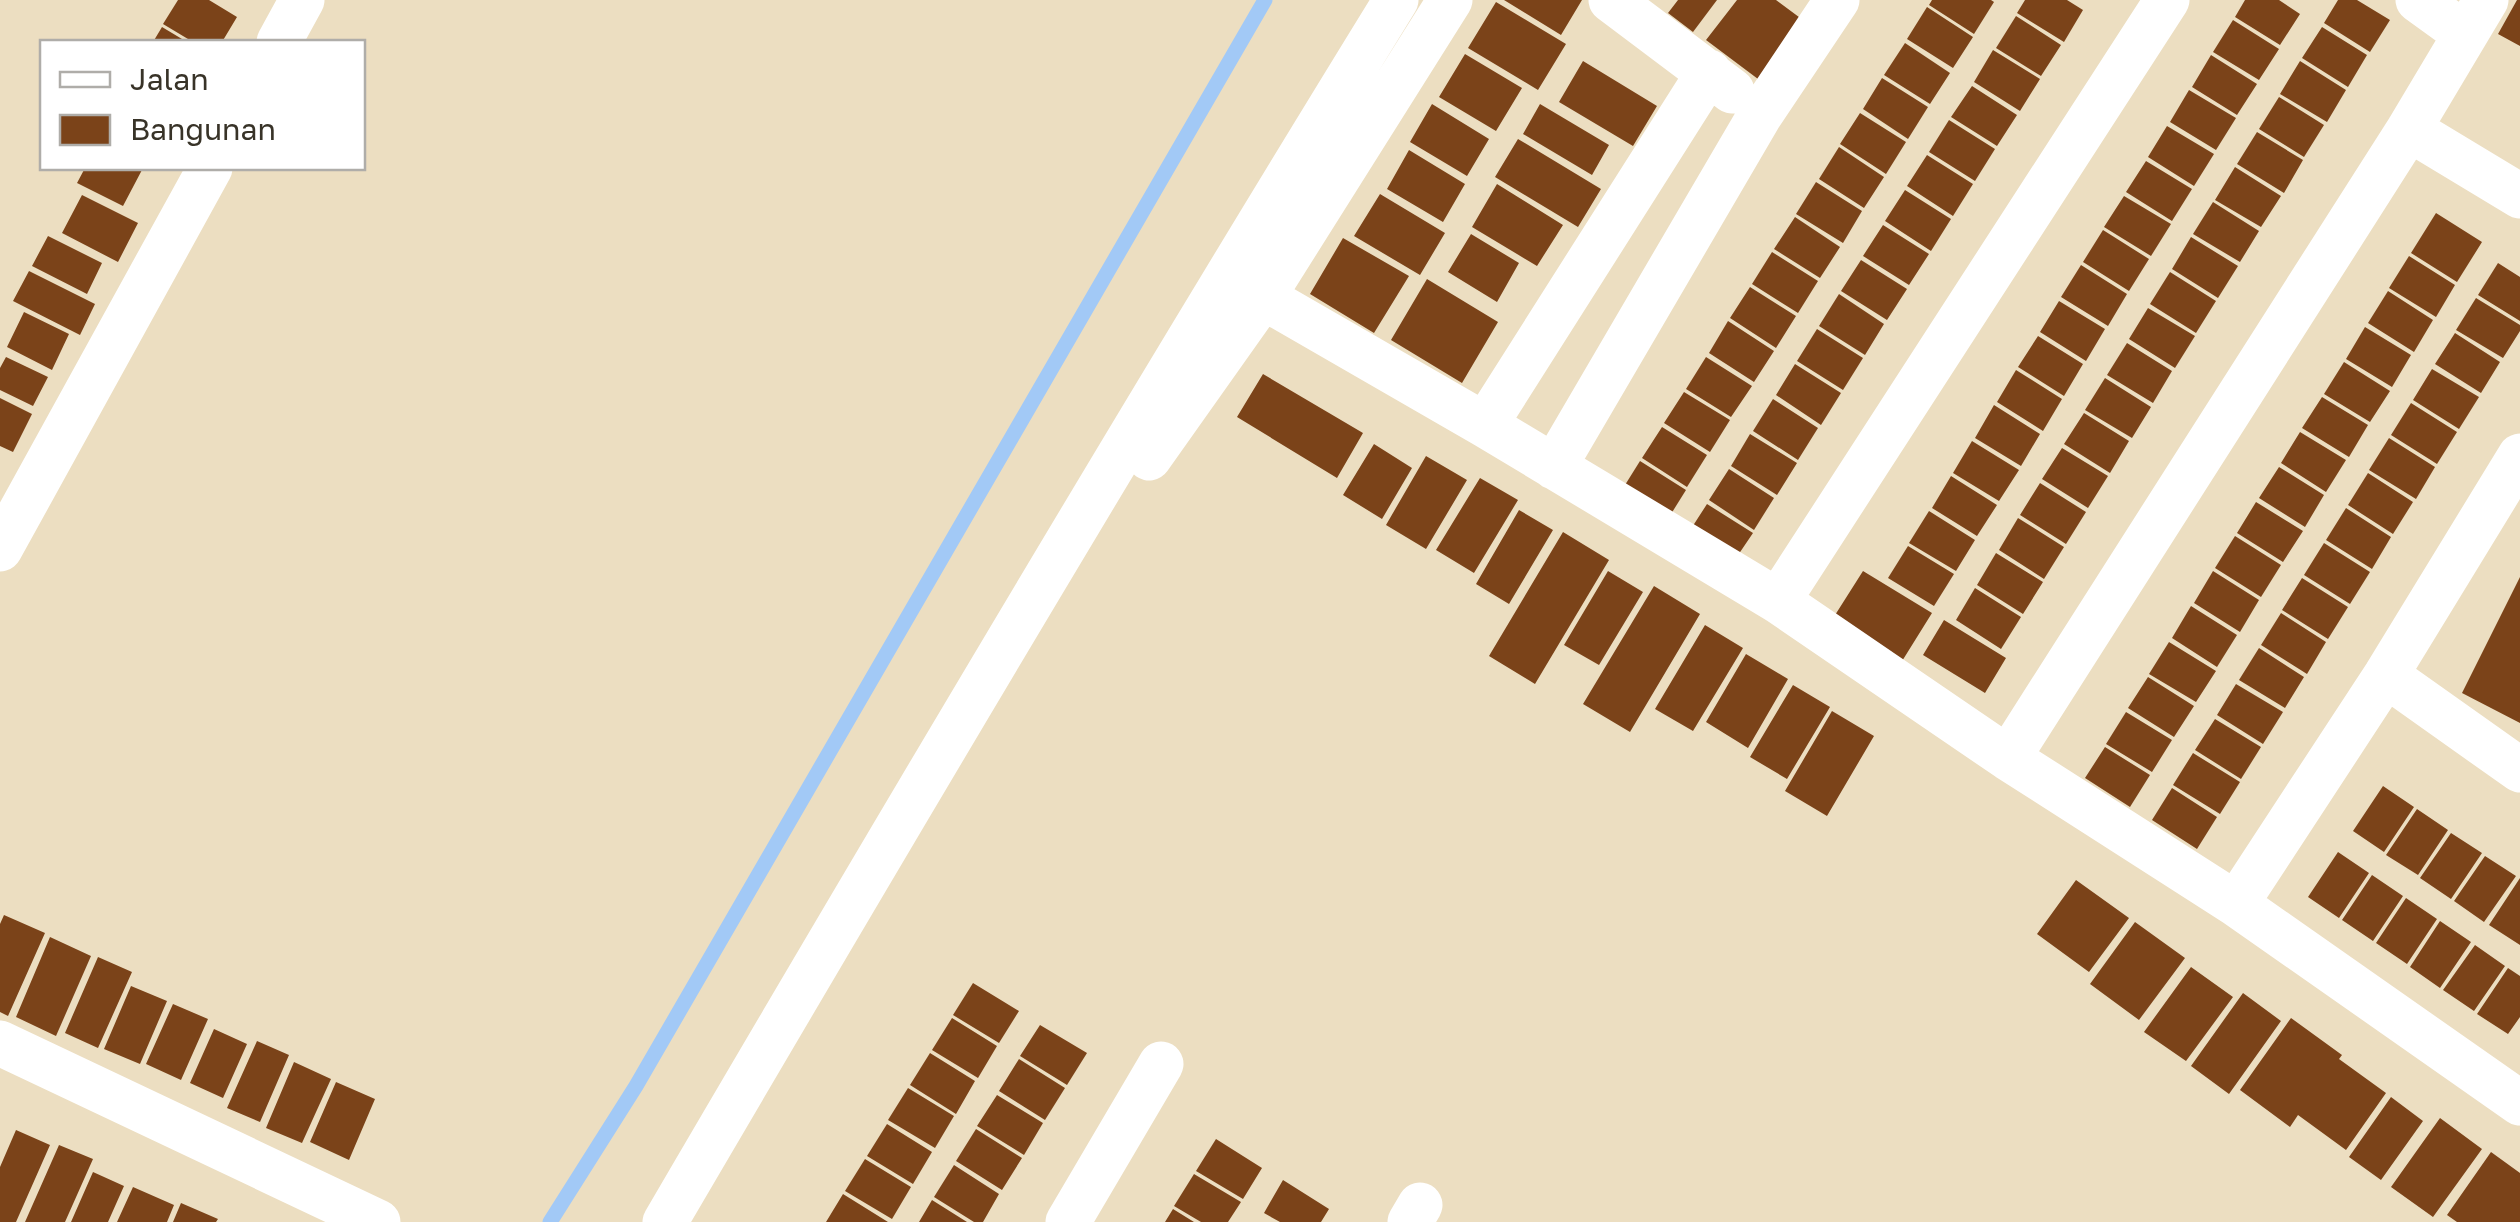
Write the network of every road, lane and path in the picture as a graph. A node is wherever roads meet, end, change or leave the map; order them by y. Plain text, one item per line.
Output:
1 (302, 0) edge
2 (1396, 0) edge
3 (1450, 0) edge
4 (1611, 0) edge
5 (1838, 0) edge
6 (2167, 0) edge
7 (2418, 0) edge
8 (2476, 17) edge
9 (280, 40) edge
10 (1709, 72) junction
11 (1760, 115) junction
12 (2408, 129) junction
13 (209, 170) edge
14 (2520, 196) edge
15 (1263, 297) junction
16 (1486, 426) junction
17 (2520, 456) edge
18 (1144, 465) dead end
19 (1554, 467) junction
20 (0, 549) edge
21 (1778, 601) junction
22 (2386, 675) junction
23 (2008, 758) junction
24 (2520, 770) edge
25 (2236, 904) junction
26 (0, 1043) edge
27 (1161, 1064) dead end
28 (2520, 1103) edge
29 (378, 1222) edge
30 (666, 1222) edge
31 (1068, 1222) edge

1 - 9 street
2 - 30 street
3 - 15 street
4 - 10 street
5 - 11 street
6 - 21 street
7 - 8 street
8 - 12 street
10 - 11 street
10 - 16 street
11 - 19 street
12 - 14 street
12 - 23 street
13 - 20 street
15 - 16 street
15 - 18 street
16 - 19 street
17 - 22 street
19 - 21 street
21 - 23 street
22 - 24 street
22 - 25 street
23 - 25 street
25 - 28 street
26 - 29 street
27 - 31 street

